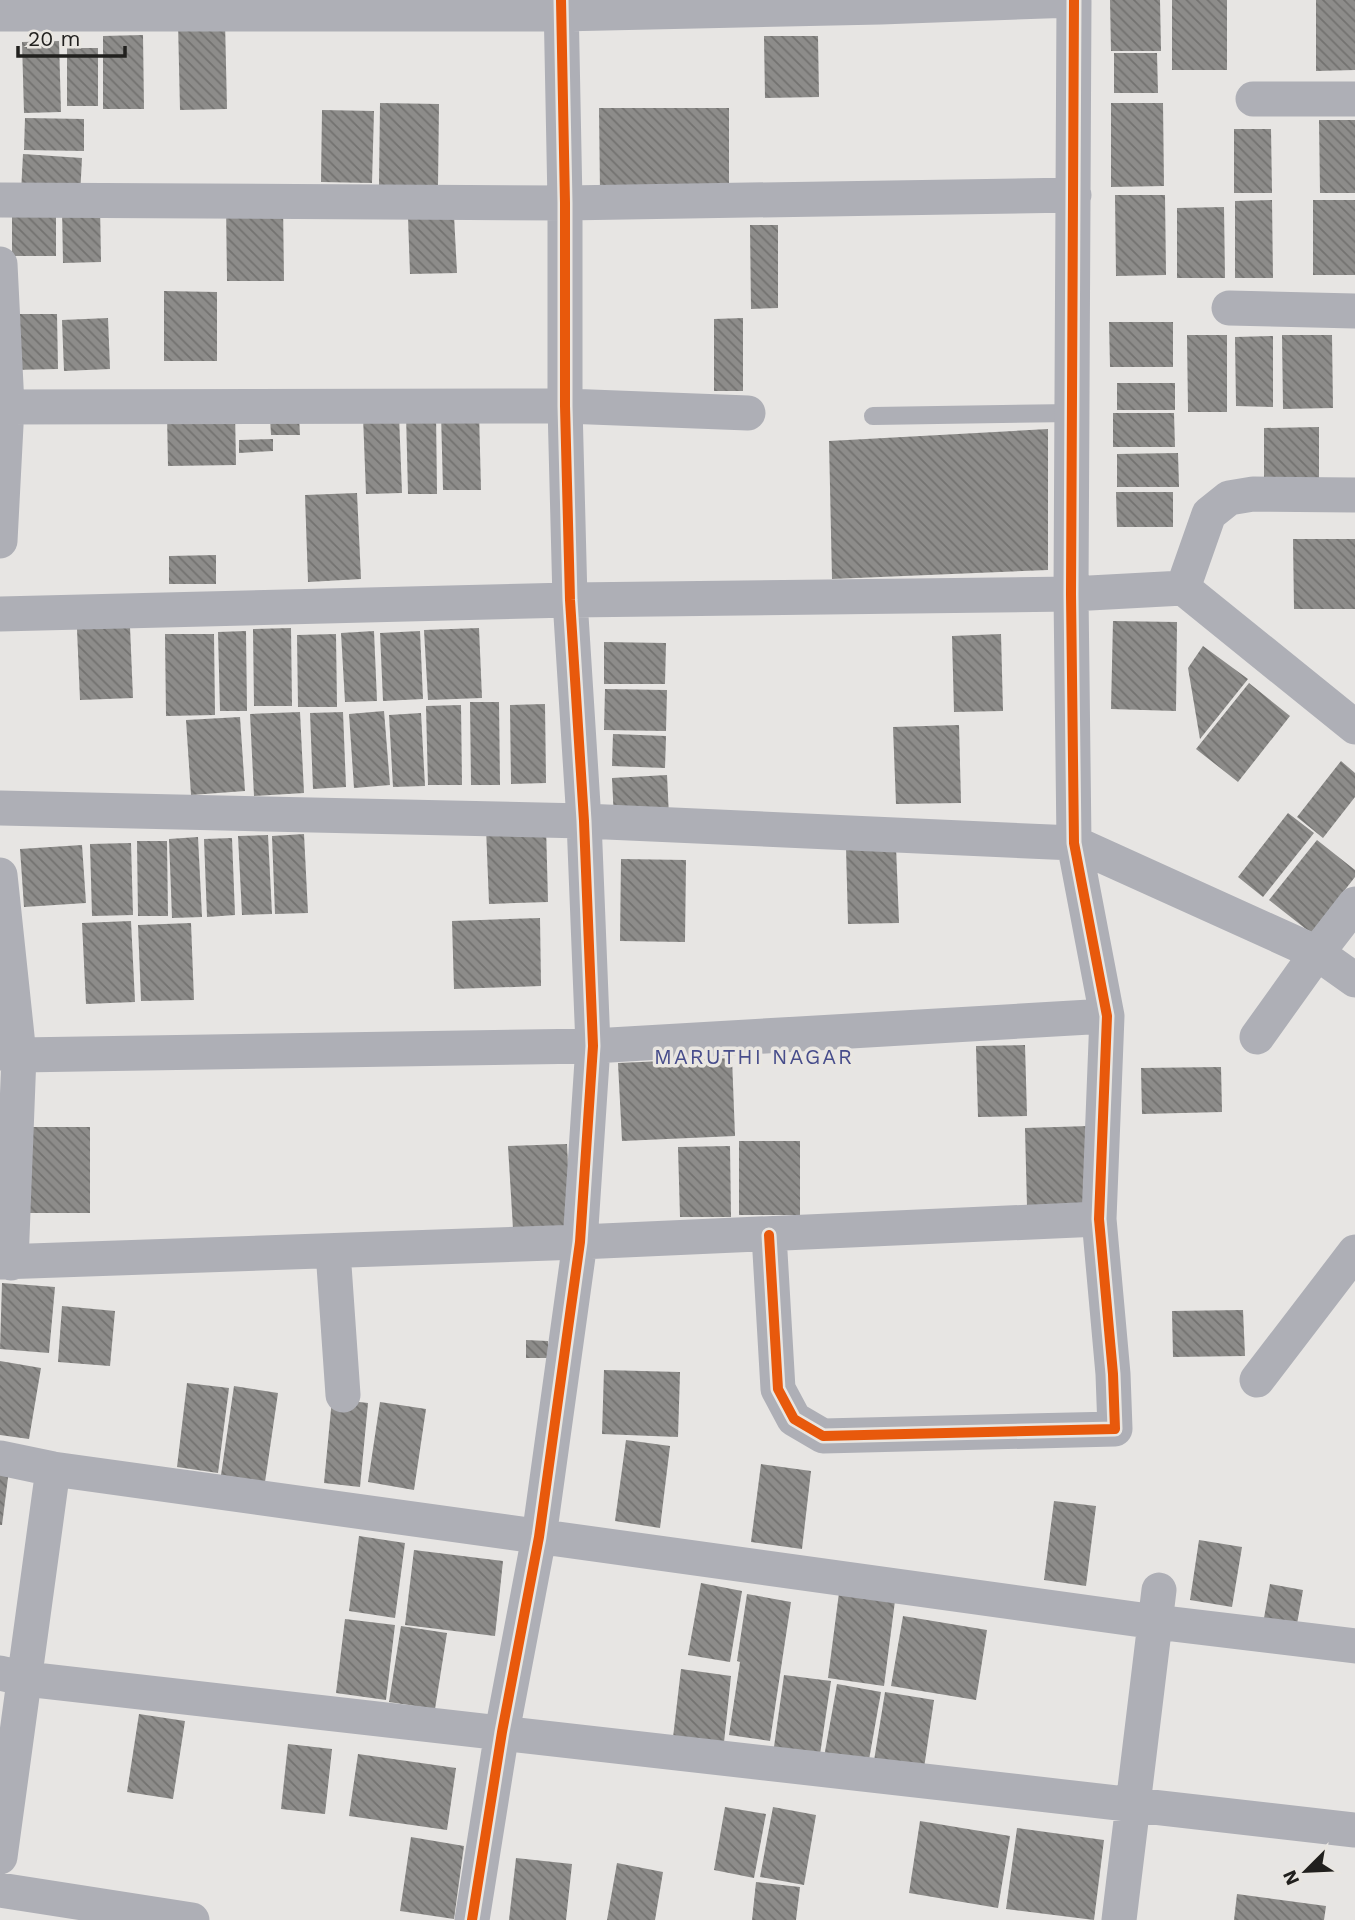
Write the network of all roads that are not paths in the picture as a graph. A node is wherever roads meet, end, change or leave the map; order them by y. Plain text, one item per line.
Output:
1 (1074, 0) edge
2 (561, 7) edge
3 (0, 15) edge
4 (1253, 99) dead end
5 (1355, 99) edge
6 (1074, 195) junction
7 (0, 201) edge
8 (565, 203) junction
9 (0, 264) edge
10 (1230, 308) dead end
11 (1355, 311) edge
12 (3, 406) edge
13 (565, 407) junction
14 (748, 413) dead end
15 (1073, 413) junction
16 (873, 416) dead end
17 (1355, 495) edge
18 (0, 541) edge
19 (1183, 588) junction
20 (1071, 594) junction
21 (570, 600) junction
22 (0, 614) edge
23 (1355, 727) edge
24 (0, 808) edge
25 (584, 821) junction
26 (1074, 843) junction
27 (0, 875) edge
28 (1355, 904) edge
29 (1317, 953) junction
30 (1355, 980) edge
31 (1107, 1016) junction
32 (1257, 1037) dead end
33 (593, 1046) junction
34 (9, 1054) edge
35 (1099, 1219) junction
36 (769, 1235) junction
37 (580, 1242) junction
38 (333, 1251) junction
39 (1355, 1252) edge
40 (5, 1262) edge
41 (1257, 1380) dead end
42 (343, 1395) dead end
43 (0, 1458) edge
44 (53, 1469) junction
45 (539, 1537) junction
46 (1158, 1606) junction
47 (1352, 1637) edge
48 (13, 1676) edge
49 (502, 1732) junction
50 (1133, 1806) junction
51 (1355, 1830) edge
52 (0, 1857) edge
53 (0, 1890) edge
54 (192, 1920) edge
55 (472, 1920) edge
56 (1119, 1920) edge

1 - 2 street
1 - 6 street
2 - 3 street
2 - 8 street
4 - 5 street
6 - 8 street
6 - 15 street
7 - 8 street
8 - 13 street
9 - 12 street
10 - 11 street
12 - 13 street
12 - 18 street
13 - 14 street
13 - 21 street
15 - 16 lane
15 - 20 street
17 - 19 street
19 - 20 street
19 - 23 street
20 - 21 street
20 - 26 street
21 - 22 street
21 - 25 street
24 - 25 street
25 - 26 street
25 - 33 street
26 - 29 street
26 - 31 street
27 - 34 street
28 - 29 street
29 - 30 street
29 - 32 street
31 - 33 street
31 - 35 street
33 - 34 street
33 - 37 street
34 - 40 street
35 - 36 street
35 - 36 street
36 - 37 street
37 - 38 street
37 - 45 street
38 - 40 street
38 - 42 street
39 - 41 street
43 - 44 street
44 - 45 street
44 - 48 street
45 - 46 street
45 - 49 street
46 - 47 street
46 - 50 street
48 - 49 street
48 - 52 street
49 - 50 street
49 - 55 street
50 - 51 street
50 - 56 street
53 - 54 street

